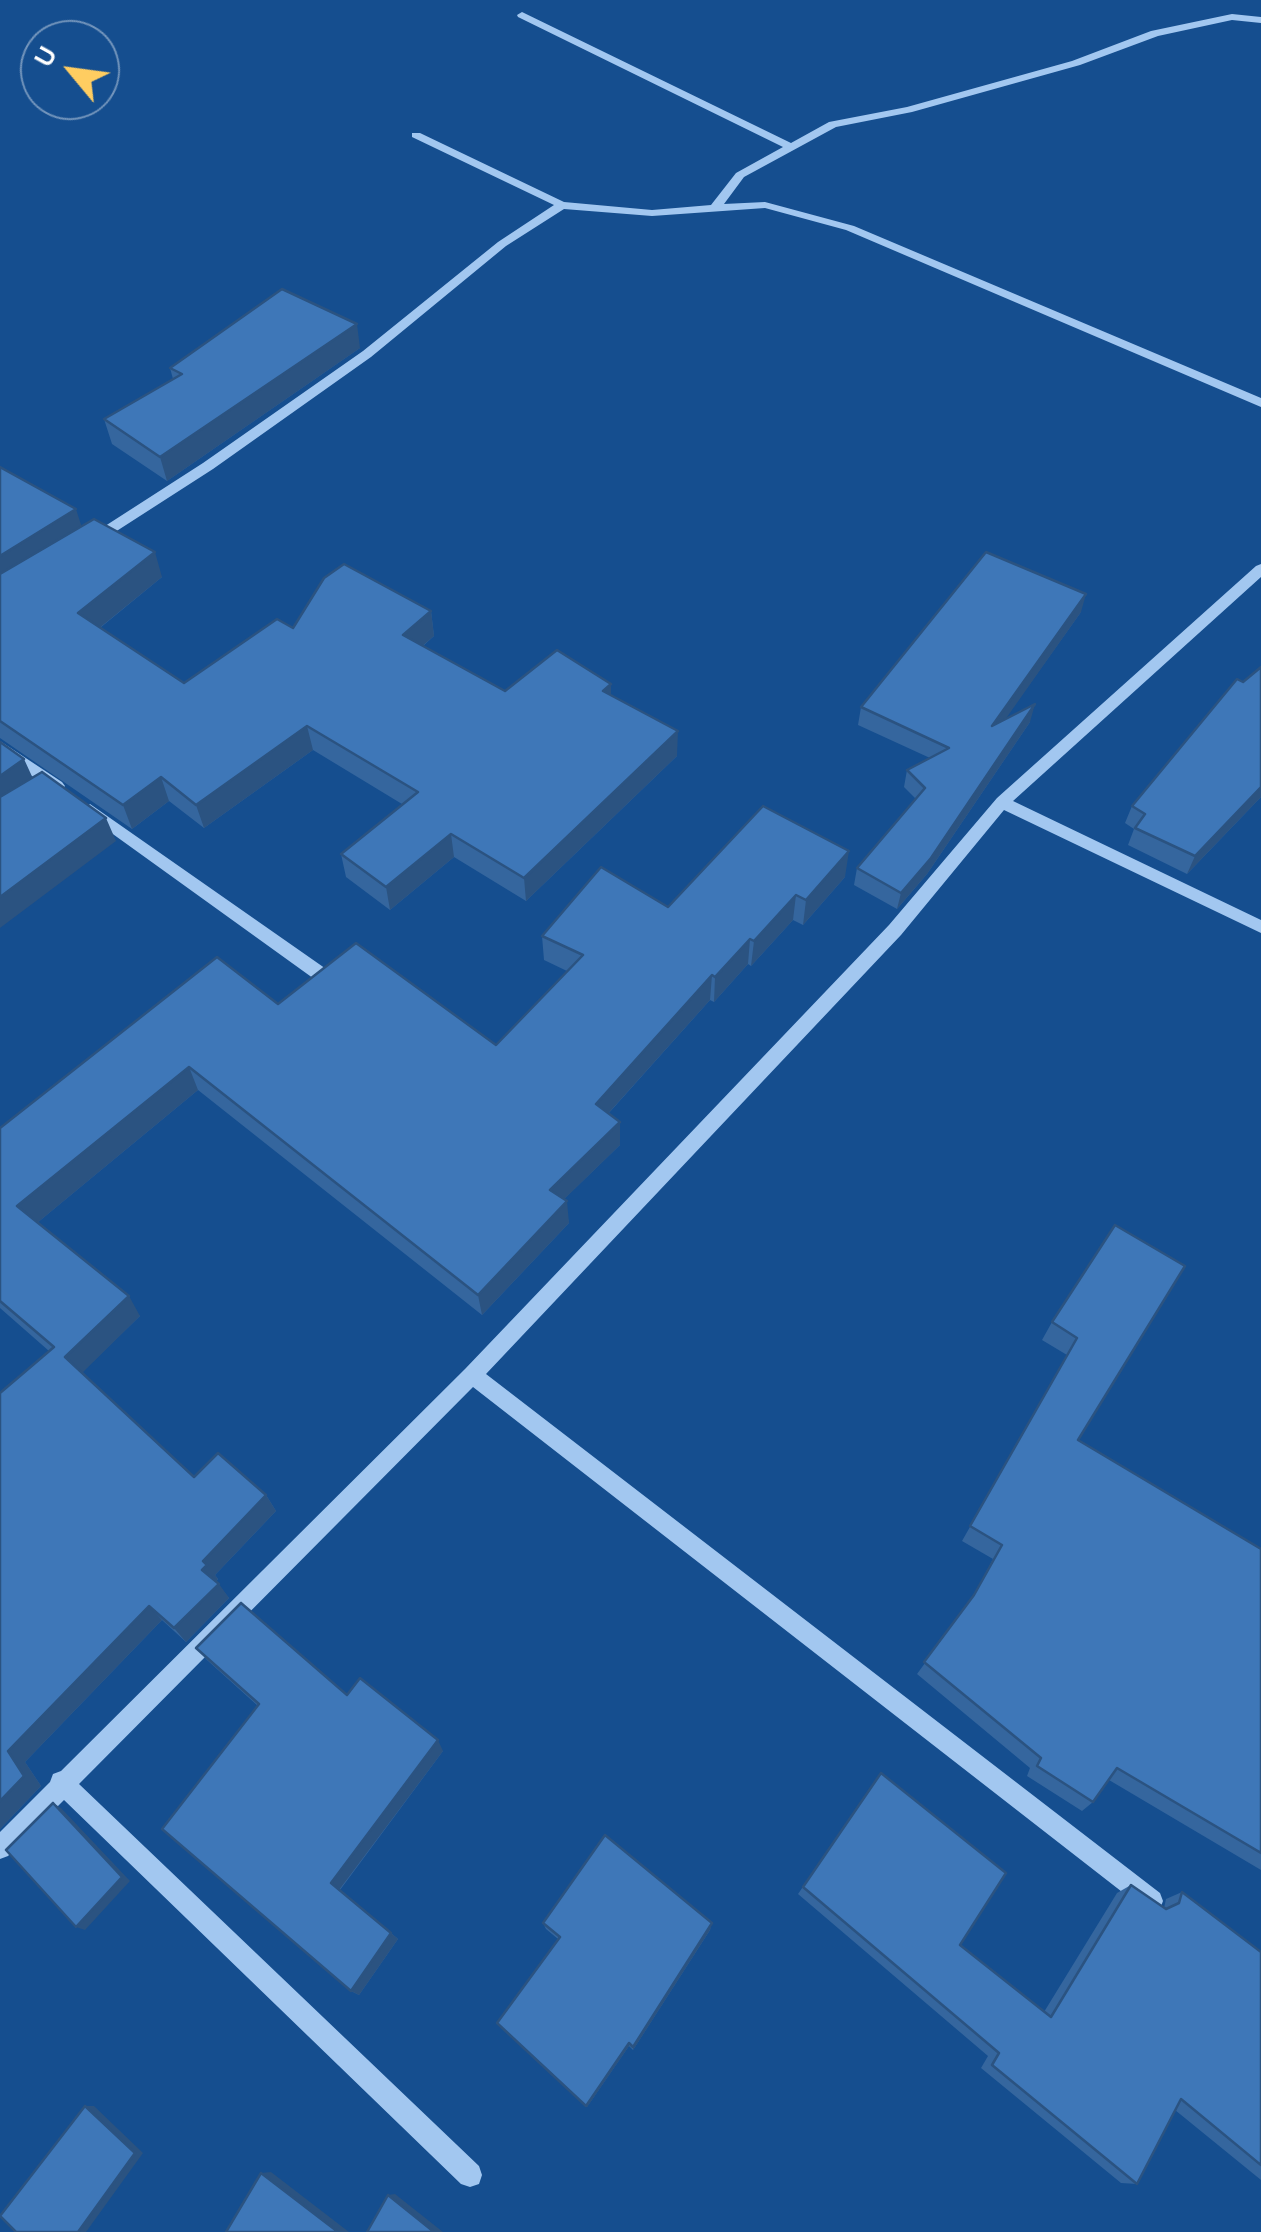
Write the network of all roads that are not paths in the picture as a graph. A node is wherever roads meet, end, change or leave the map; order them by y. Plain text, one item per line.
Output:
1 (522, 15) dead end
2 (1261, 20) edge
3 (416, 134) dead end
4 (789, 146) junction
5 (562, 205) junction
6 (714, 208) junction
7 (1261, 403) edge
8 (80, 548) edge
9 (1261, 569) edge
10 (0, 746) edge
11 (1002, 802) junction
12 (1261, 927) edge
13 (323, 976) edge
14 (472, 1374) junction
15 (61, 1782) junction
16 (0, 1848) edge
17 (1152, 1901) edge
18 (470, 2176) dead end

1 - 4 street
2 - 4 street
3 - 5 street
4 - 6 street
5 - 6 street
5 - 8 street
6 - 7 street
9 - 11 street
10 - 13 street
11 - 12 street
11 - 14 street
14 - 15 street
14 - 17 street
15 - 16 street
15 - 18 street

